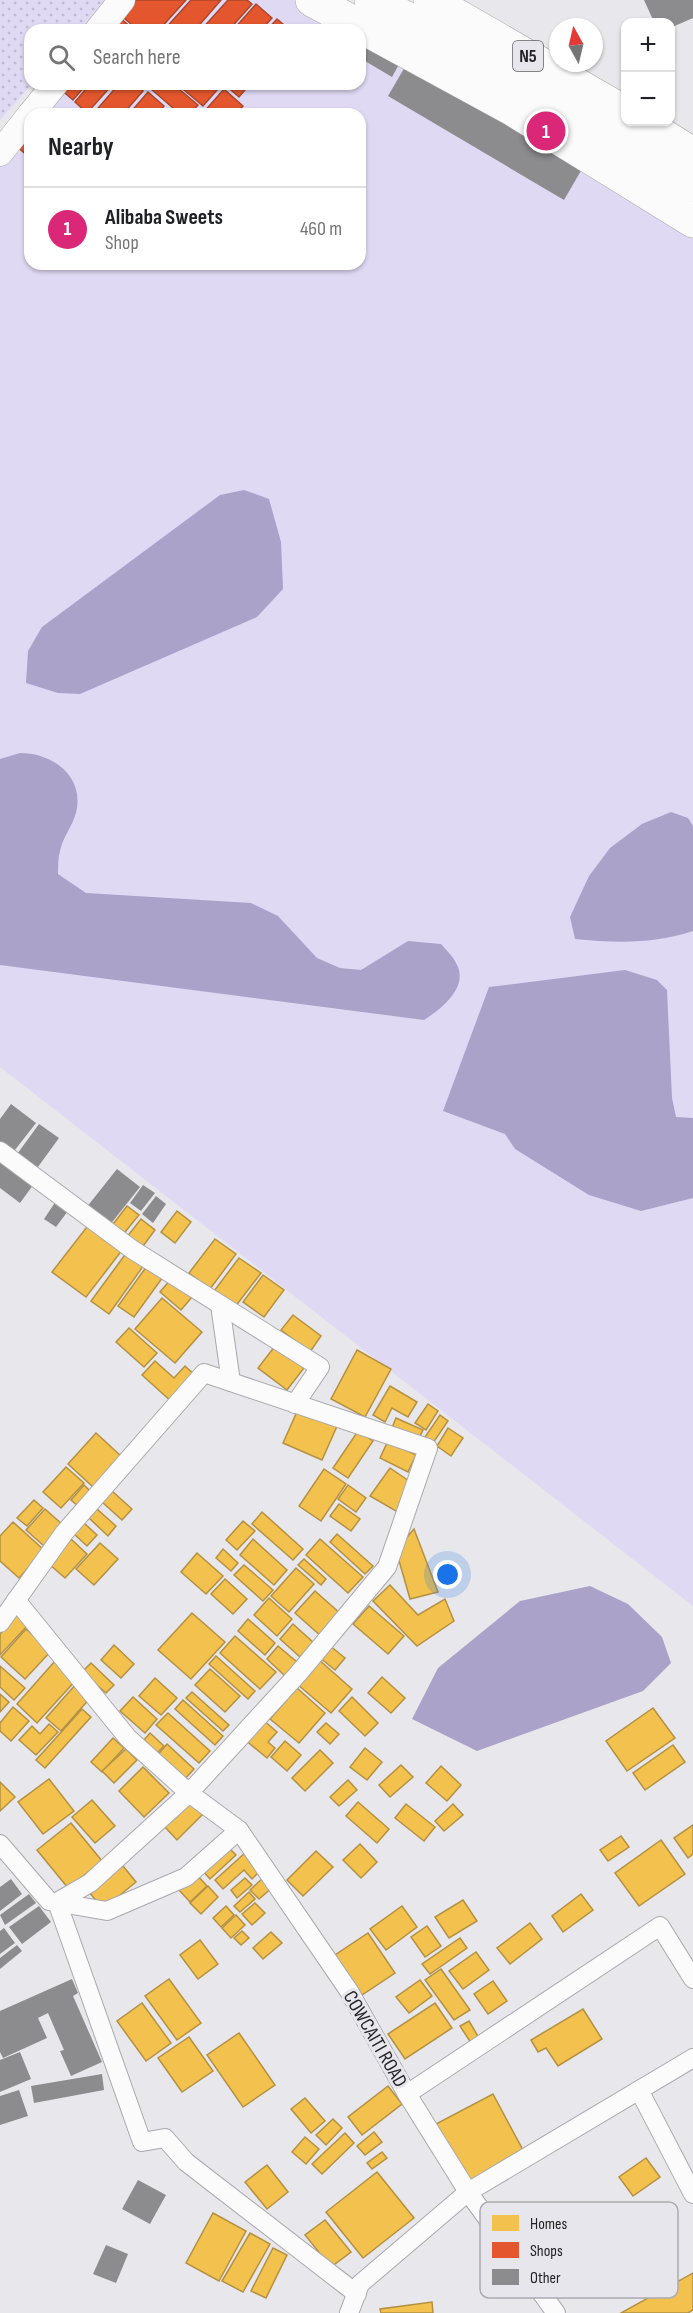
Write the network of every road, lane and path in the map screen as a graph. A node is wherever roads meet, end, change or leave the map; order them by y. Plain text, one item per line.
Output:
1 (122, 0) edge
2 (312, 0) edge
3 (371, 0) edge
4 (430, 0) edge
5 (471, 0) edge
6 (103, 24) edge
7 (356, 24) edge
8 (366, 29) edge
9 (549, 47) edge
10 (591, 72) edge
11 (50, 90) edge
12 (621, 91) edge
13 (36, 108) edge
14 (621, 110) edge
15 (24, 124) edge
16 (648, 126) edge
17 (675, 126) edge
18 (693, 137) edge
19 (0, 153) edge
20 (693, 154) edge
21 (693, 185) edge
22 (693, 221) edge
23 (0, 1151) edge
24 (220, 1305) junction
25 (231, 1382) junction
26 (295, 1404) junction
27 (16, 1600) junction
28 (0, 1623) edge
29 (189, 1793) junction
30 (239, 1830) junction
31 (0, 1844) edge
32 (57, 1902) junction
33 (693, 1979) edge
34 (693, 2058) edge
35 (639, 2090) junction
36 (407, 2094) junction
37 (468, 2192) junction
38 (693, 2194) edge
39 (480, 2208) edge
40 (357, 2294) junction
41 (545, 2298) edge
42 (349, 2313) edge
43 (556, 2313) edge

1 - 6 street
2 - 7 highway
3 - 21 highway, N5
4 - 14 highway, N5
5 - 9 highway
8 - 22 highway
10 - 12 highway
11 - 13 street
15 - 19 street
16 - 20 highway
17 - 18 highway
23 - 24 street
24 - 25 street
24 - 26 street
25 - 26 street
25 - 27 street
26 - 29 street
27 - 28 street
27 - 29 street, COWCAITI ROAD
29 - 30 street, COWCAITI ROAD
29 - 32 street
30 - 32 street
30 - 36 street, COWCAITI ROAD
31 - 32 street
32 - 40 street
33 - 36 street, COWCAITI ROAD
34 - 35 street
35 - 37 street
35 - 38 street
36 - 37 street
37 - 39 street
37 - 40 street
40 - 42 street
41 - 43 street

